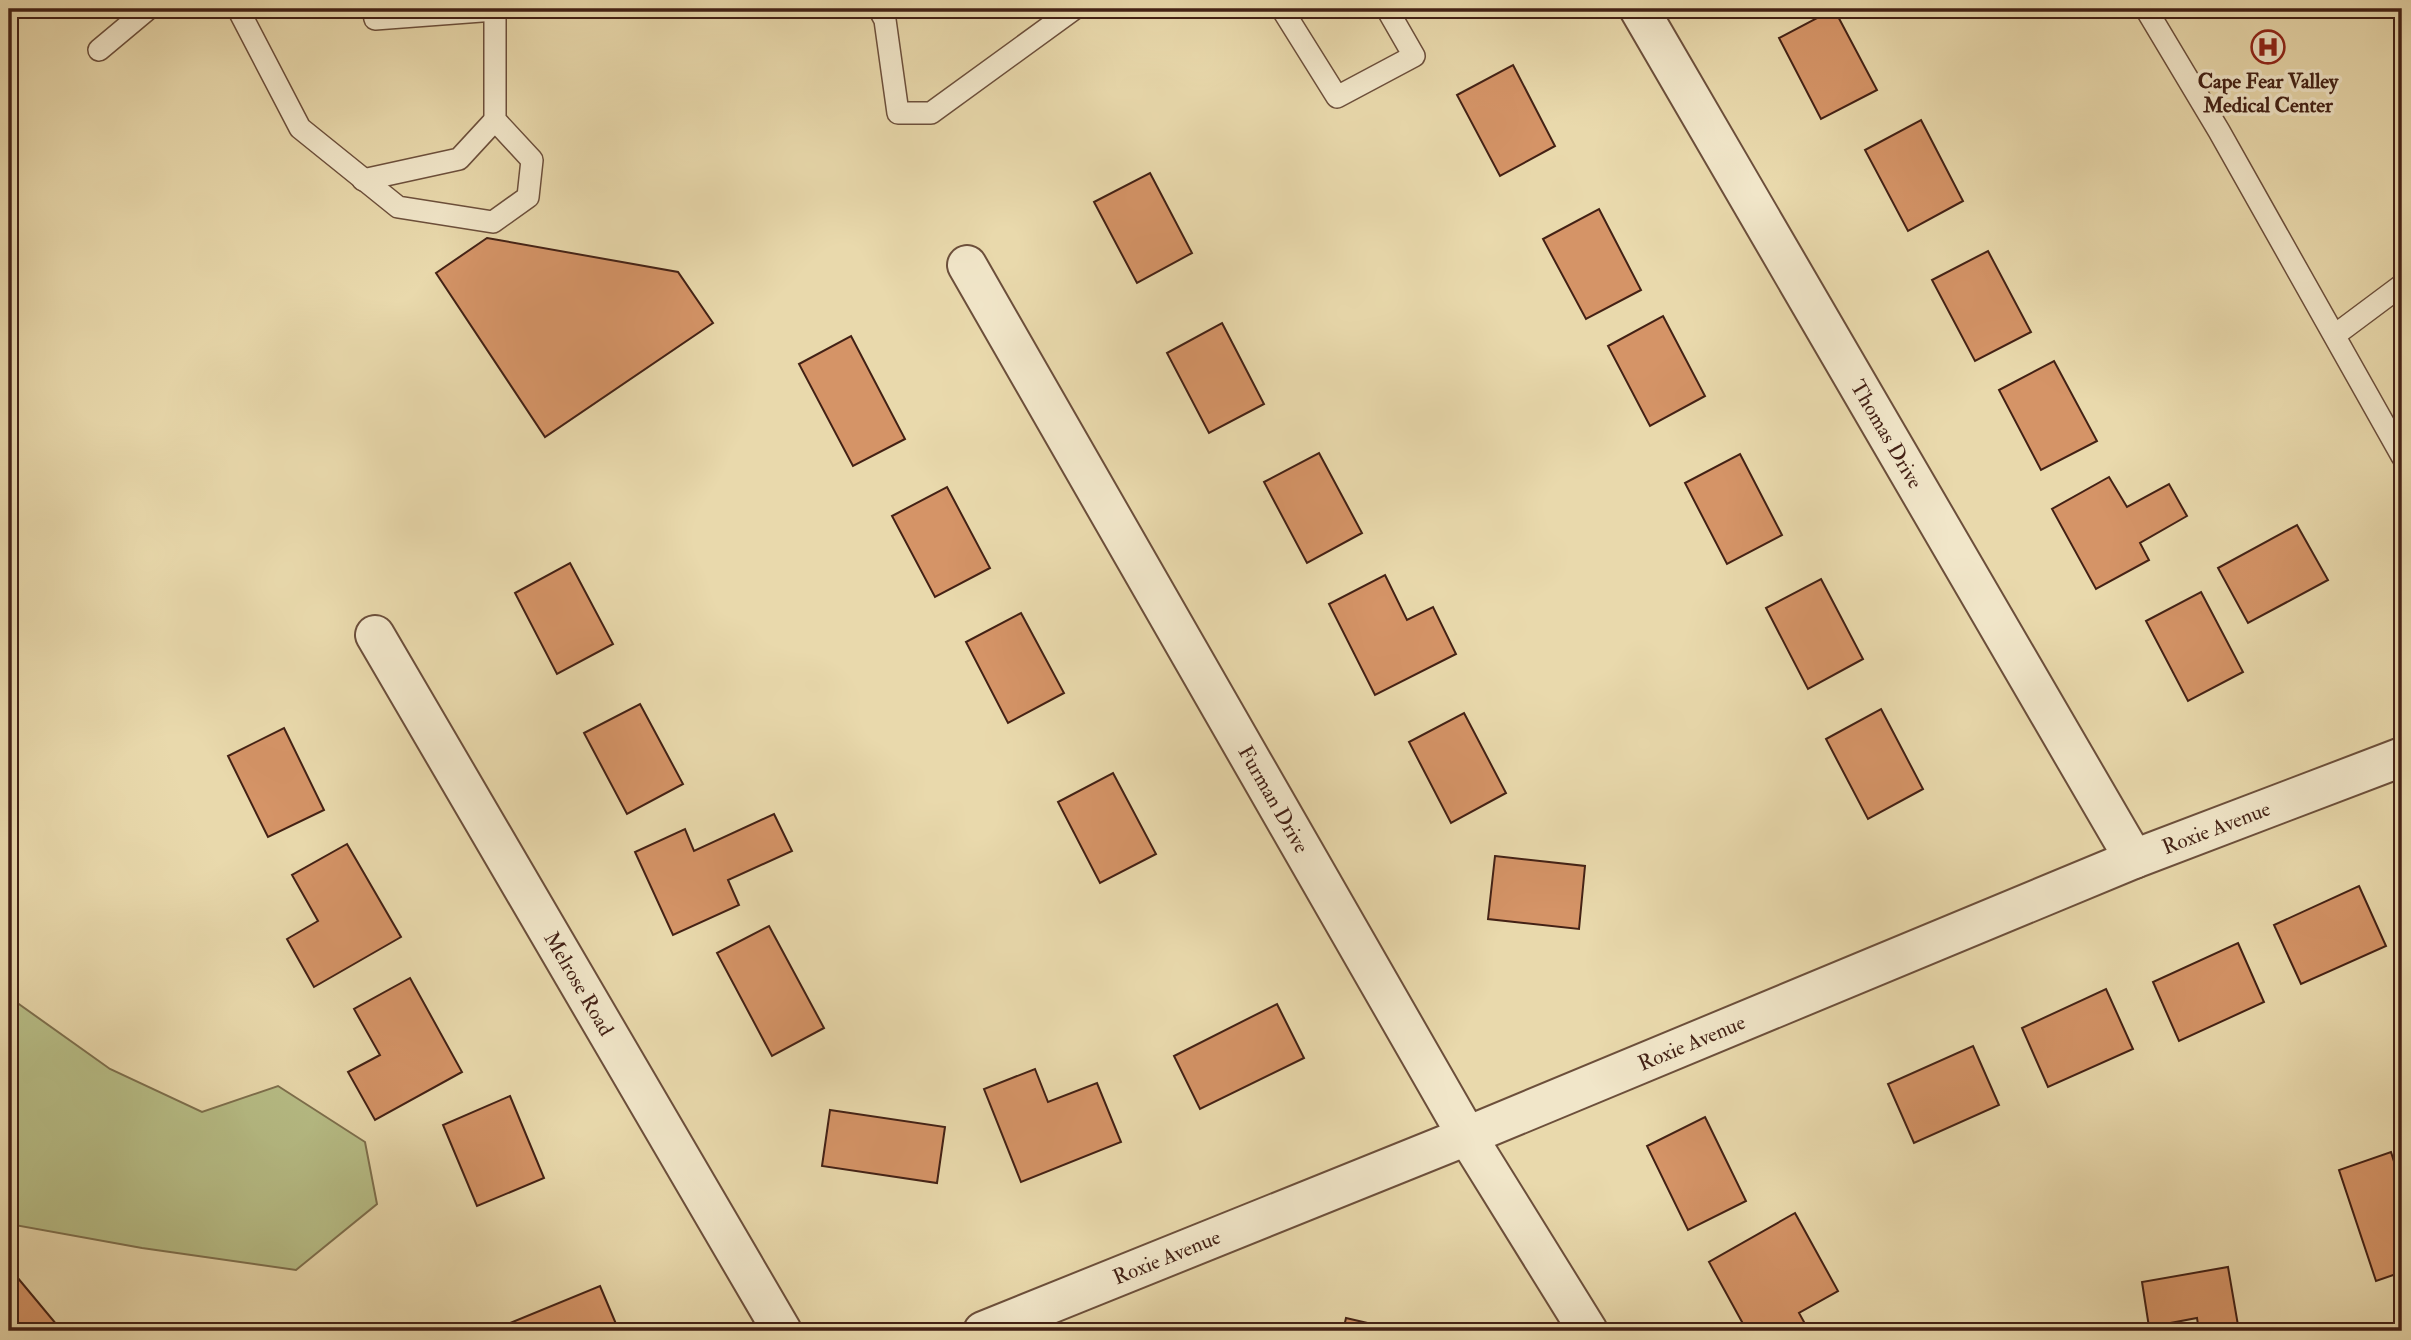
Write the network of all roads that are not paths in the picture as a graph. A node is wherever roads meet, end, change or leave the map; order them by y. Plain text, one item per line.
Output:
1 (148, 9) edge
2 (238, 9) edge
3 (373, 9) edge
4 (495, 9) edge
5 (1074, 9) edge
6 (1282, 9) edge
7 (1387, 9) edge
8 (1639, 9) edge
9 (2146, 9) edge
10 (888, 13) edge
11 (99, 50) dead end
12 (495, 120) junction
13 (363, 180) junction
14 (967, 265) dead end
15 (2402, 285) edge
16 (2335, 335) junction
17 (2402, 456) edge
18 (375, 635) dead end
19 (2402, 757) edge
20 (2134, 859) junction
21 (1467, 1136) junction
22 (782, 1331) edge
23 (983, 1331) edge
24 (1588, 1331) edge

1 - 11 lane
2 - 13 lane
3 - 4 lane
4 - 12 lane
5 - 10 lane
6 - 7 lane
8 - 20 street, Thomas Drive
9 - 16 lane
12 - 13 lane
12 - 13 lane
14 - 21 street, Furman Drive
15 - 16 lane
16 - 17 lane
18 - 22 street, Melrose Road
19 - 20 street, Roxie Avenue
20 - 21 street, Roxie Avenue
21 - 23 street, Roxie Avenue
21 - 24 street, Furman Drive

